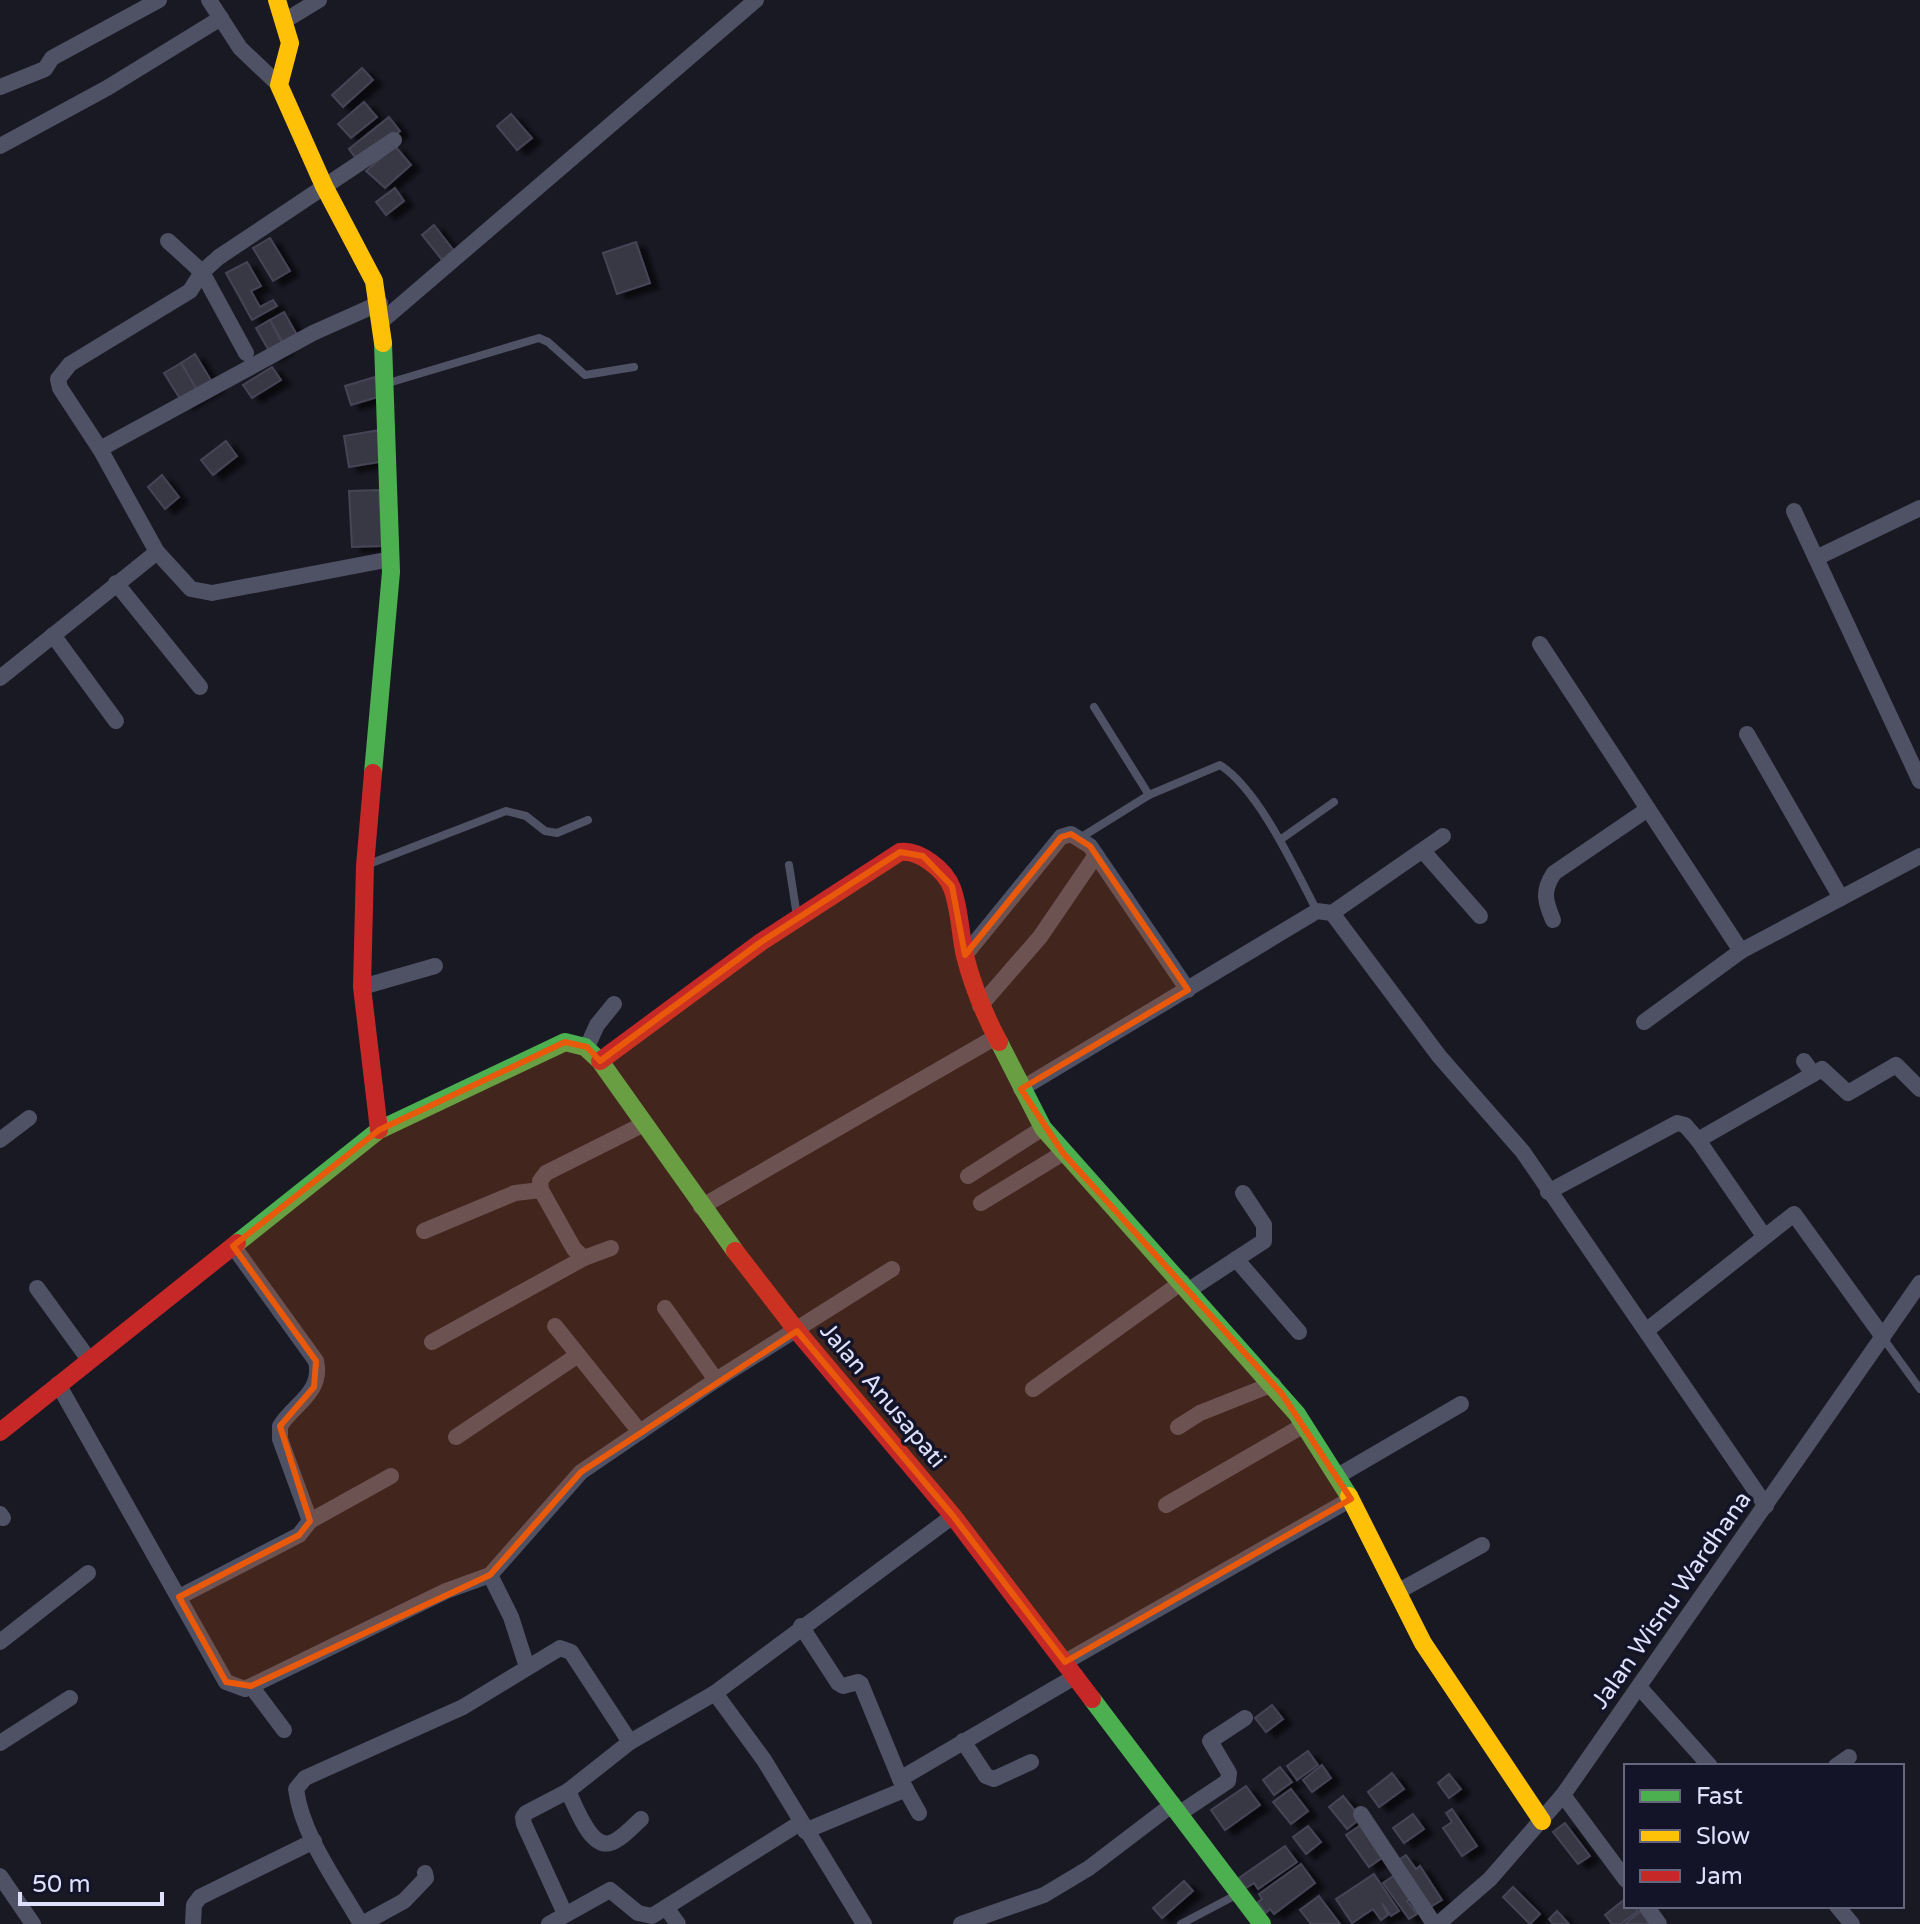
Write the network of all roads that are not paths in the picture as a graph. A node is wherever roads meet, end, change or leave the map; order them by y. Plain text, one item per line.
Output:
1 (159, 0) edge
2 (209, 0) edge
3 (277, 0) edge
4 (319, 0) edge
5 (756, 0) edge
6 (221, 18) junction
7 (286, 20) junction
8 (279, 85) junction
9 (0, 87) edge
10 (394, 140) dead end
11 (0, 146) edge
12 (324, 186) junction
13 (168, 241) dead end
14 (202, 272) junction
15 (381, 312) junction
16 (246, 353) dead end
17 (634, 367) dead end
18 (384, 385) junction
19 (100, 449) junction
20 (1920, 508) edge
21 (1794, 511) dead end
22 (157, 552) junction
23 (1816, 558) junction
24 (391, 559) junction
25 (116, 583) junction
26 (53, 635) junction
27 (1540, 644) dead end
28 (0, 678) edge
29 (200, 687) dead end
30 (1094, 707) dead end
31 (116, 721) dead end
32 (1747, 734) dead end
33 (1920, 781) edge
34 (1149, 795) junction
35 (1334, 802) dead end
36 (1648, 809) junction
37 (588, 820) dead end
38 (1443, 836) dead end
39 (1080, 838) junction
40 (1280, 840) junction
41 (1423, 851) junction
42 (1096, 855) junction
43 (1920, 856) edge
44 (789, 865) dead end
45 (365, 866) junction
46 (1841, 898) junction
47 (1324, 912) junction
48 (1480, 916) dead end
49 (797, 917) junction
50 (1553, 920) dead end
51 (1741, 951) junction
52 (965, 955) junction
53 (435, 966) dead end
54 (362, 987) junction
55 (1188, 990) junction
56 (614, 1004) dead end
57 (980, 1006) junction
58 (1644, 1022) dead end
59 (994, 1038) junction
60 (587, 1047) junction
61 (600, 1061) junction
62 (1021, 1089) junction
63 (1920, 1089) edge
64 (29, 1118) dead end
65 (644, 1124) junction
66 (384, 1127) junction
67 (1043, 1128) junction
68 (0, 1140) edge
69 (1698, 1140) junction
70 (1063, 1153) junction
71 (968, 1176) dead end
72 (541, 1190) junction
73 (1548, 1192) junction
74 (1243, 1193) dead end
75 (981, 1203) dead end
76 (701, 1207) junction
77 (424, 1231) dead end
78 (1764, 1236) junction
79 (233, 1246) junction
80 (611, 1248) dead end
81 (584, 1258) junction
82 (1236, 1259) junction
83 (892, 1269) dead end
84 (1920, 1283) edge
85 (1185, 1286) junction
86 (37, 1288) dead end
87 (665, 1308) dead end
88 (555, 1326) dead end
89 (1647, 1330) junction
90 (797, 1331) junction
91 (1299, 1332) dead end
92 (1883, 1337) junction
93 (432, 1342) dead end
94 (578, 1355) junction
95 (90, 1361) junction
96 (716, 1380) junction
97 (58, 1384) junction
98 (1273, 1384) junction
99 (1033, 1389) dead end
100 (1920, 1389) edge
101 (1461, 1404) dead end
102 (1304, 1425) junction
103 (1178, 1427) dead end
104 (0, 1432) edge
105 (640, 1432) junction
106 (456, 1437) dead end
107 (391, 1476) dead end
108 (1336, 1477) junction
109 (1351, 1499) junction
110 (1166, 1505) dead end
111 (1766, 1506) junction
112 (953, 1516) junction
113 (310, 1521) junction
114 (1482, 1545) dead end
115 (88, 1573) dead end
116 (490, 1575) junction
117 (1399, 1591) junction
118 (179, 1597) junction
119 (801, 1626) junction
120 (0, 1642) edge
121 (527, 1667) junction
122 (1070, 1669) junction
123 (251, 1686) junction
124 (1640, 1688) junction
125 (715, 1693) junction
126 (70, 1698) dead end
127 (1245, 1718) dead end
128 (284, 1730) dead end
129 (963, 1741) junction
130 (630, 1742) junction
131 (0, 1743) edge
132 (1031, 1762) dead end
133 (1708, 1764) edge
134 (903, 1784) junction
135 (568, 1791) junction
136 (1563, 1795) junction
137 (1176, 1809) junction
138 (919, 1813) dead end
139 (1361, 1814) dead end
140 (641, 1819) dead end
141 (1542, 1821) junction
142 (803, 1827) junction
143 (314, 1841) junction
144 (425, 1873) dead end
145 (0, 1876) edge
146 (1624, 1877) edge
147 (1240, 1893) junction
148 (667, 1909) junction
149 (565, 1914) junction
150 (1441, 1923) edge
151 (33, 1924) edge
152 (193, 1924) edge
153 (362, 1924) edge
154 (549, 1924) edge
155 (678, 1924) edge
156 (864, 1924) edge
157 (961, 1924) edge
158 (1181, 1924) edge
159 (1262, 1924) edge

1 - 9 street
2 - 6 street
3 - 7 street
4 - 7 street
5 - 15 street
6 - 8 street
6 - 11 street
7 - 8 street
8 - 12 street
10 - 12 street
12 - 14 street
12 - 15 street
13 - 14 street
14 - 16 street
14 - 19 street
15 - 18 street
15 - 19 street
17 - 18 lane
18 - 24 street
19 - 22 street
20 - 23 street
21 - 23 street
22 - 24 street
22 - 25 street
23 - 33 street
24 - 45 street
25 - 26 street
25 - 29 street
26 - 28 street
26 - 31 street
27 - 36 street
30 - 34 lane
32 - 46 street
34 - 39 lane
34 - 40 lane
35 - 40 lane
36 - 50 street
36 - 51 street
37 - 45 lane
38 - 41 street
39 - 42 street
39 - 52 street
40 - 47 lane
41 - 47 street
41 - 48 street
42 - 55 street
42 - 57 street
43 - 46 street
44 - 49 lane
45 - 54 street
46 - 51 street
47 - 55 street
47 - 73 street
49 - 52 street
49 - 61 street
51 - 58 street
52 - 57 street
53 - 54 street
54 - 66 street
55 - 62 street
56 - 60 street
57 - 59 street
59 - 62 street
59 - 76 street
60 - 61 street, Jalan Anusapati
60 - 66 street
61 - 65 street, Jalan Anusapati
62 - 67 street
63 - 69 street
64 - 68 street
65 - 72 street
65 - 76 street, Jalan Anusapati
66 - 79 street
67 - 70 street
67 - 71 street
69 - 73 street
69 - 78 street
70 - 75 street
70 - 85 street
72 - 77 street
72 - 81 street
73 - 89 street
74 - 82 street
76 - 90 street, Jalan Anusapati
78 - 89 street
78 - 92 street
79 - 95 street
79 - 113 street
80 - 81 street
81 - 93 street
82 - 85 street
82 - 91 street
83 - 90 street
84 - 92 street, Jalan Wisnu Wardhana
85 - 98 street
85 - 99 street
86 - 95 street
87 - 96 street
88 - 94 street
89 - 111 street
90 - 96 street
90 - 112 street, Jalan Anusapati
92 - 100 lane
92 - 111 street, Jalan Wisnu Wardhana
94 - 105 street
94 - 106 street
95 - 97 street
96 - 105 street
97 - 104 street
97 - 118 street
98 - 102 street
98 - 103 street
101 - 108 street
102 - 108 street
102 - 110 street
105 - 116 street
107 - 113 street
108 - 109 street
109 - 117 street
109 - 122 street
111 - 124 street, Jalan Wisnu Wardhana
112 - 119 street
112 - 122 street, Jalan Anusapati
113 - 118 street
114 - 117 street
115 - 120 street
116 - 121 street
116 - 123 street
117 - 141 street
118 - 123 street
119 - 125 street
119 - 134 street
121 - 130 street
121 - 143 street
122 - 129 street
122 - 137 street, Jalan Anusapati
123 - 128 street
124 - 133 street
124 - 136 street, Jalan Wisnu Wardhana
125 - 130 street
125 - 142 street
126 - 131 street
127 - 137 street
129 - 132 street
129 - 134 street
130 - 135 street
134 - 138 street
134 - 142 street
135 - 140 street
135 - 149 street
136 - 141 street, Jalan Wisnu Wardhana
136 - 146 street
137 - 147 street, Jalan Anusapati
137 - 157 street
139 - 150 street
141 - 150 street, Jalan Wisnu Wardhana
142 - 148 street
142 - 156 street
143 - 152 street
143 - 153 street
144 - 153 street
145 - 151 street
147 - 158 lane
147 - 159 street, Jalan Anusapati
148 - 149 street
148 - 155 street
149 - 154 street

